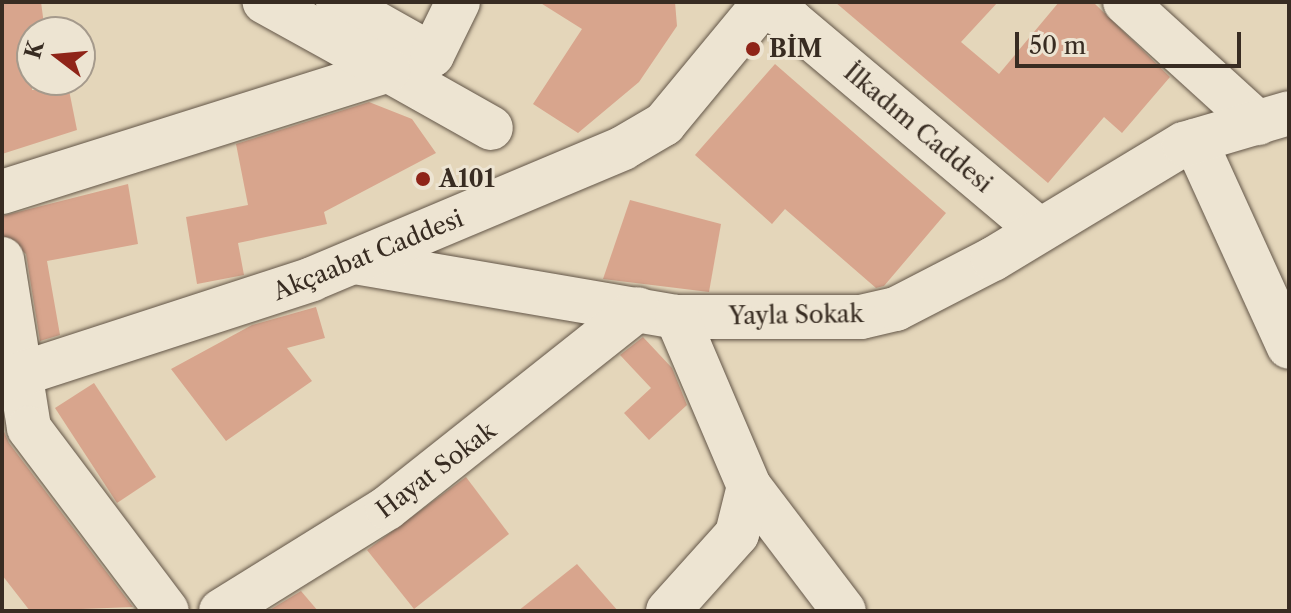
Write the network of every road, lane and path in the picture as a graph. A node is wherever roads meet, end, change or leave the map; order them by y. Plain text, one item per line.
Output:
1 (265, 2) edge
2 (338, 2) edge
3 (458, 2) edge
4 (1125, 2) edge
5 (762, 3) edge
6 (405, 66) junction
7 (1274, 118) edge
8 (491, 128) dead end
9 (1195, 141) junction
10 (2, 192) edge
11 (1039, 230) junction
12 (2, 259) edge
13 (355, 262) junction
14 (658, 313) junction
15 (1289, 347) edge
16 (11, 377) edge
17 (749, 486) junction
18 (167, 611) edge
19 (221, 611) edge
20 (668, 611) edge
21 (844, 611) edge

1 - 6 street
2 - 6 street
3 - 6 street
4 - 7 street
5 - 11 street, İlkadım Caddesi
5 - 13 street, Akçaabat Caddesi
6 - 8 street
6 - 10 street
7 - 9 street, Yayla Sokak
9 - 11 street, Yayla Sokak
9 - 15 street
11 - 14 street, Yayla Sokak
12 - 16 street
13 - 14 street, Yayla Sokak
13 - 16 street, Akçaabat Caddesi
14 - 17 street
14 - 19 street, Hayat Sokak
16 - 18 street
17 - 20 street
17 - 21 street

